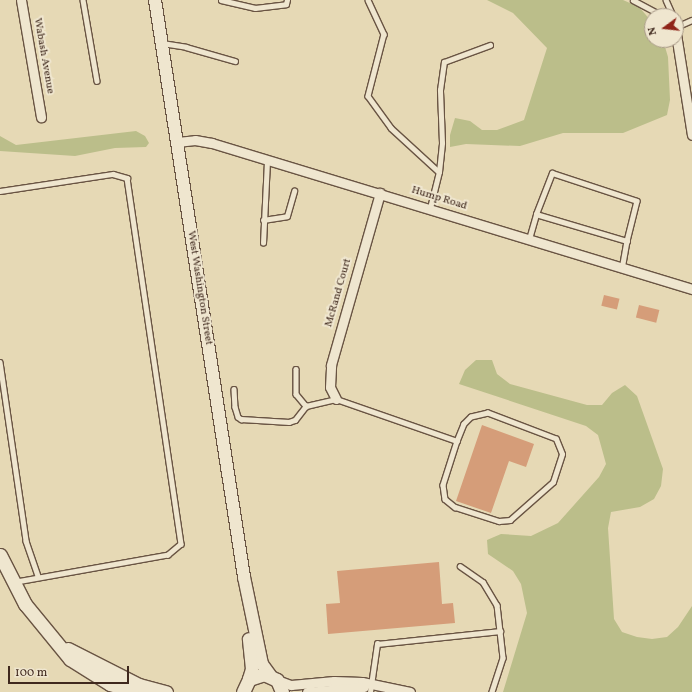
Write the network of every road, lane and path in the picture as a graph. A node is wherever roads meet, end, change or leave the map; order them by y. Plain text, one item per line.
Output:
1 (21, 0) edge
2 (83, 0) edge
3 (155, 0) edge
4 (221, 0) edge
5 (287, 0) edge
6 (368, 0) edge
7 (633, 0) edge
8 (648, 8) edge
9 (162, 43) junction
10 (490, 45) dead end
11 (678, 48) edge
12 (235, 61) dead end
13 (98, 81) dead end
14 (41, 117) dead end
15 (692, 135) edge
16 (177, 142) junction
17 (267, 160) junction
18 (439, 172) junction
19 (0, 191) edge
20 (294, 191) dead end
21 (380, 194) junction
22 (430, 208) junction
23 (536, 214) junction
24 (263, 220) junction
25 (529, 239) junction
26 (627, 241) junction
27 (263, 243) dead end
28 (622, 268) junction
29 (692, 289) edge
30 (0, 362) edge
31 (296, 369) dead end
32 (234, 389) dead end
33 (336, 399) junction
34 (306, 406) junction
35 (457, 441) junction
36 (0, 555) edge
37 (460, 566) dead end
38 (38, 576) junction
39 (244, 577) junction
40 (12, 583) junction
41 (500, 631) junction
42 (64, 648) junction
43 (276, 682) edge
44 (246, 685) edge
45 (370, 689) edge
46 (136, 692) edge
47 (166, 692) edge
48 (230, 692) edge
49 (307, 692) edge
50 (410, 692) edge
51 (492, 692) edge

1 - 14 street, Wabash Avenue
2 - 13 lane
3 - 9 street, West Washington Street
4 - 5 lane
6 - 18 lane
7 - 8 lane
9 - 12 lane
9 - 16 street, West Washington Street
10 - 18 lane
11 - 15 street
16 - 17 street, Hump Road
16 - 39 street, West Washington Street
17 - 21 street, Hump Road
17 - 24 lane
18 - 22 lane
19 - 38 lane
20 - 24 lane
21 - 22 street, Hump Road
21 - 33 street, McRand Court
22 - 25 street, Hump Road
23 - 25 lane
23 - 26 lane
23 - 26 lane
24 - 27 lane
25 - 28 street, Hump Road
26 - 28 lane
28 - 29 street, Hump Road
30 - 38 lane
31 - 34 lane
32 - 34 lane
33 - 34 lane
33 - 35 lane
35 - 35 lane
36 - 40 main road
37 - 41 lane
38 - 40 lane
39 - 43 street, West Washington Street
39 - 44 street, West Washington Street
40 - 42 main road
41 - 45 lane
41 - 51 lane
42 - 46 main road
42 - 47 main road
43 - 44 main road
43 - 45 street
44 - 48 main road
45 - 49 street
45 - 50 street

